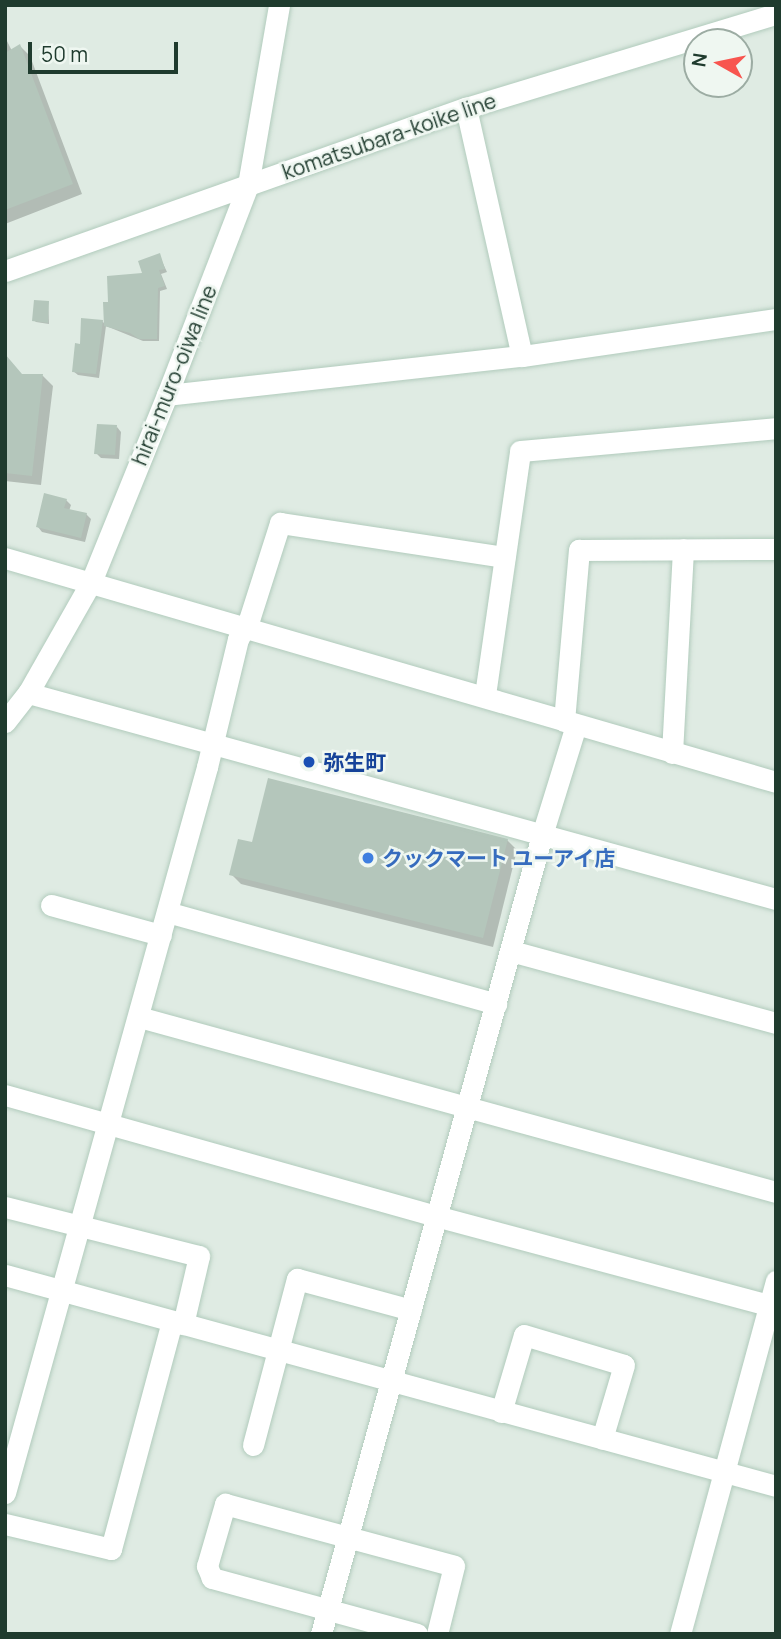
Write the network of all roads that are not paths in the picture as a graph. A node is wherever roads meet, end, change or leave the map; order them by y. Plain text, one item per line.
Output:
1 (279, 5) edge
2 (776, 14) edge
3 (466, 108) junction
4 (248, 185) junction
5 (5, 271) edge
6 (776, 319) edge
7 (522, 356) junction
8 (167, 396) junction
9 (776, 428) edge
10 (683, 549) junction
11 (776, 549) edge
12 (504, 557) junction
13 (5, 558) edge
14 (91, 582) junction
15 (244, 628) junction
16 (28, 693) junction
17 (485, 695) junction
18 (5, 722) edge
19 (570, 723) junction
20 (211, 743) junction
21 (672, 752) junction
22 (776, 782) edge
23 (542, 835) junction
24 (776, 899) edge
25 (51, 905) dead end
26 (167, 912) junction
27 (161, 935) junction
28 (511, 951) junction
29 (496, 1004) junction
30 (139, 1017) junction
31 (776, 1023) edge
32 (5, 1095) edge
33 (466, 1108) junction
34 (108, 1123) junction
35 (776, 1192) edge
36 (5, 1207) edge
37 (436, 1216) junction
38 (78, 1226) junction
39 (5, 1275) edge
40 (776, 1281) edge
41 (61, 1291) junction
42 (769, 1305) junction
43 (411, 1310) junction
44 (178, 1323) junction
45 (277, 1350) junction
46 (391, 1382) junction
47 (501, 1412) junction
48 (602, 1439) junction
49 (253, 1445) dead end
50 (725, 1472) junction
51 (776, 1486) edge
52 (5, 1493) edge
53 (5, 1524) edge
54 (348, 1534) junction
55 (327, 1609) junction
56 (321, 1634) edge
57 (417, 1634) edge
58 (437, 1634) edge
59 (680, 1634) edge

1 - 4 street, hirai-muro-oiwa line
2 - 3 street, komatsubara-koike line
3 - 4 street, komatsubara-koike line
3 - 7 street
4 - 5 street, komatsubara-koike line
4 - 8 street, hirai-muro-oiwa line
6 - 7 street
7 - 8 street
8 - 14 street, hirai-muro-oiwa line
9 - 12 street
10 - 11 street
10 - 19 street
10 - 21 street
12 - 15 street
12 - 17 street
13 - 14 street
14 - 15 street
14 - 16 street, hirai-muro-oiwa line
15 - 17 street
15 - 20 street
16 - 18 street, hirai-muro-oiwa line
16 - 20 street
17 - 19 street
19 - 21 street
19 - 23 street
20 - 23 street
20 - 26 street
21 - 22 street
23 - 24 street
23 - 28 street
25 - 27 street
26 - 27 street
26 - 29 street
27 - 30 street
28 - 29 street
28 - 31 street
29 - 33 street
30 - 33 street
30 - 34 street
32 - 34 street
33 - 35 street
33 - 37 street
34 - 37 street
34 - 38 street
36 - 38 street
37 - 42 street
37 - 43 street
38 - 41 street
38 - 44 street
39 - 41 street
40 - 42 street
41 - 44 street
41 - 52 street
42 - 50 street
43 - 45 street
43 - 46 street
44 - 45 street
44 - 53 street
45 - 46 street
45 - 49 street
46 - 47 street
46 - 54 street
47 - 48 street
47 - 48 street
48 - 50 street
50 - 51 street
50 - 59 street
54 - 55 street
54 - 55 street
54 - 58 street
55 - 56 street
55 - 57 street

